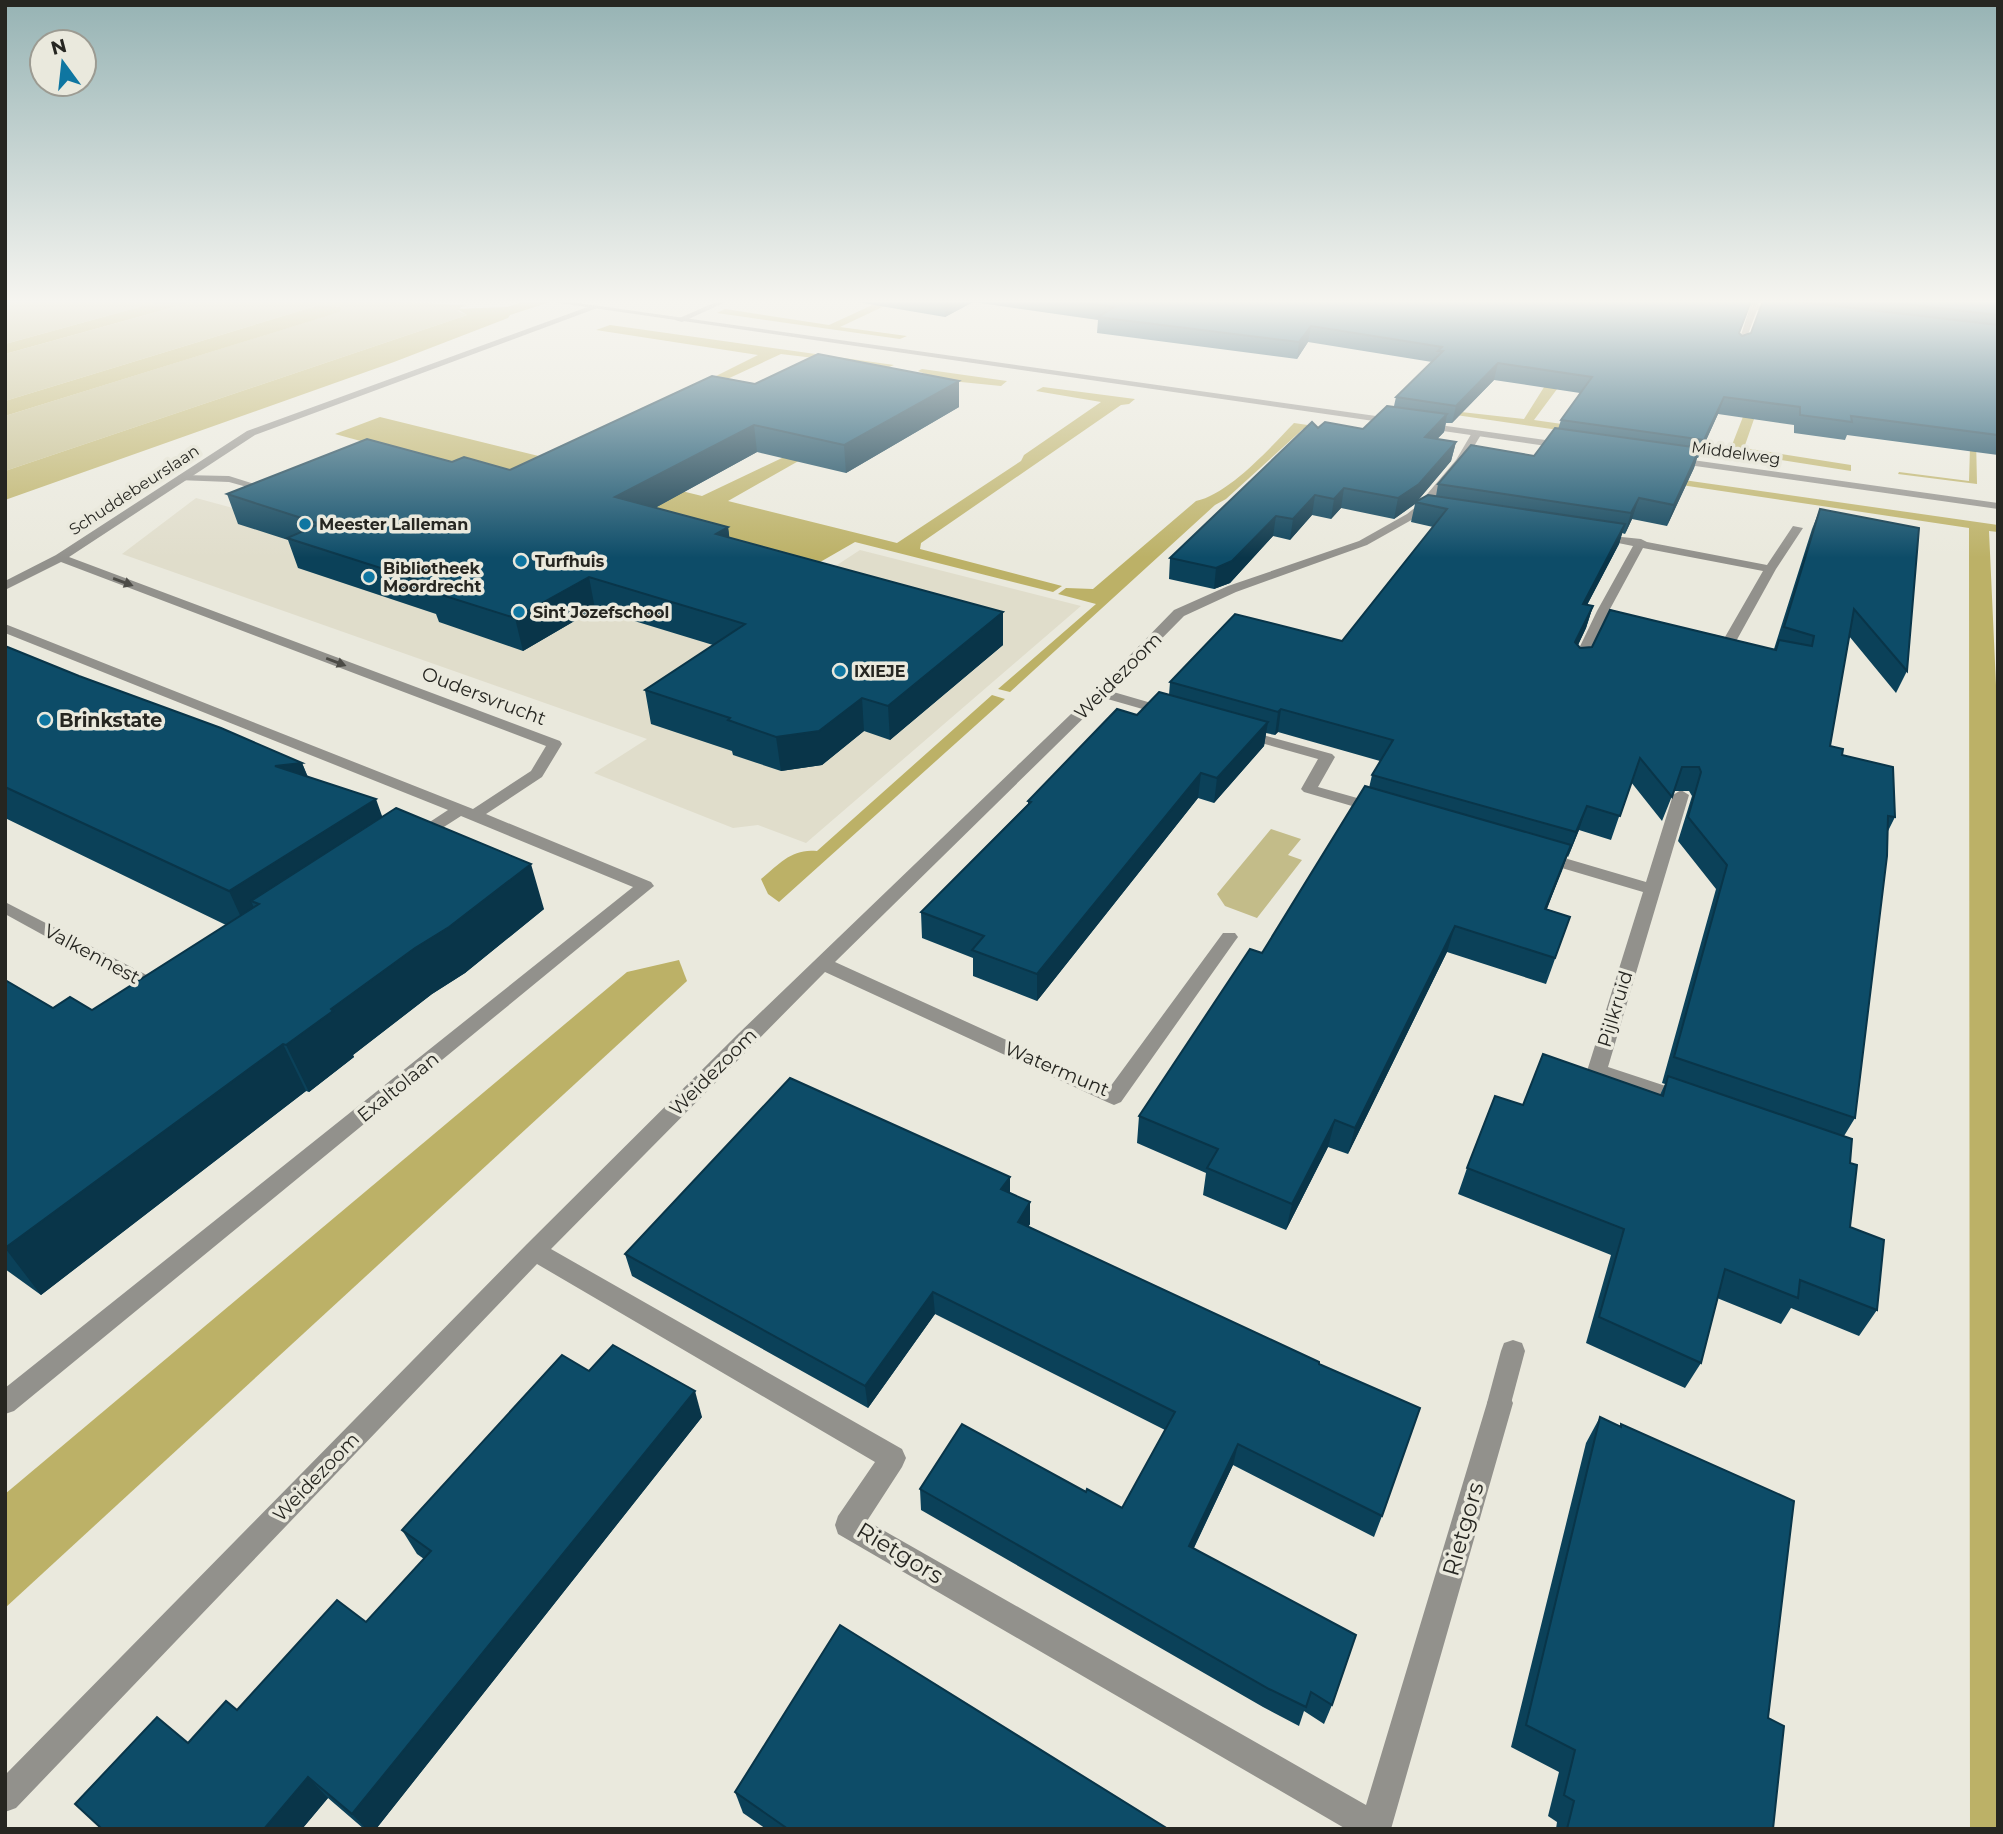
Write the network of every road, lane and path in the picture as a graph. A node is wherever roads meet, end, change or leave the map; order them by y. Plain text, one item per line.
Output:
1 (378, 387) edge
2 (1149, 387) edge
3 (1477, 433) junction
4 (1586, 448) edge
5 (1654, 458) edge
6 (182, 478) junction
7 (280, 493) edge
8 (1998, 506) edge
9 (1797, 528) dead end
10 (1586, 534) edge
11 (1641, 542) junction
12 (60, 558) junction
13 (1770, 569) junction
14 (5, 586) edge
15 (1603, 611) junction
16 (1640, 620) edge
17 (5, 628) edge
18 (1704, 636) edge
19 (1578, 665) edge
20 (1101, 694) junction
21 (1181, 716) edge
22 (1234, 731) edge
23 (1681, 795) edge
24 (466, 812) junction
25 (1391, 813) edge
26 (402, 847) edge
27 (1534, 854) edge
28 (1651, 889) junction
29 (5, 907) edge
30 (1229, 937) dead end
31 (822, 964) junction
32 (175, 999) edge
33 (1700, 1105) edge
34 (535, 1251) junction
35 (1513, 1351) dead end
36 (5, 1403) edge
37 (5, 1797) edge
38 (1375, 1829) edge

1 - 6 street, Schuddebeurslaan
2 - 3 street
3 - 4 street
3 - 20 street, Weidezoom
5 - 8 street, Middelweg
6 - 7 street
6 - 12 street, Schuddebeurslaan
9 - 13 street
10 - 11 street
11 - 13 street
11 - 15 street
12 - 14 street, Schuddebeurslaan
12 -> 24 street, Oudersvrucht
13 - 18 street
15 - 16 street
15 - 19 street
17 - 24 street
20 - 21 street
20 - 31 street, Weidezoom
22 - 25 street
23 - 28 street, Pijlkruid
24 - 26 street
24 - 36 street, Exaltolaan
27 - 28 street
28 - 33 street, Pijlkruid
29 - 32 street, Valkennest
30 - 31 street, Watermunt
31 - 34 street, Weidezoom
34 - 37 street, Weidezoom
34 - 38 street, Rietgors
35 - 38 street, Rietgors

